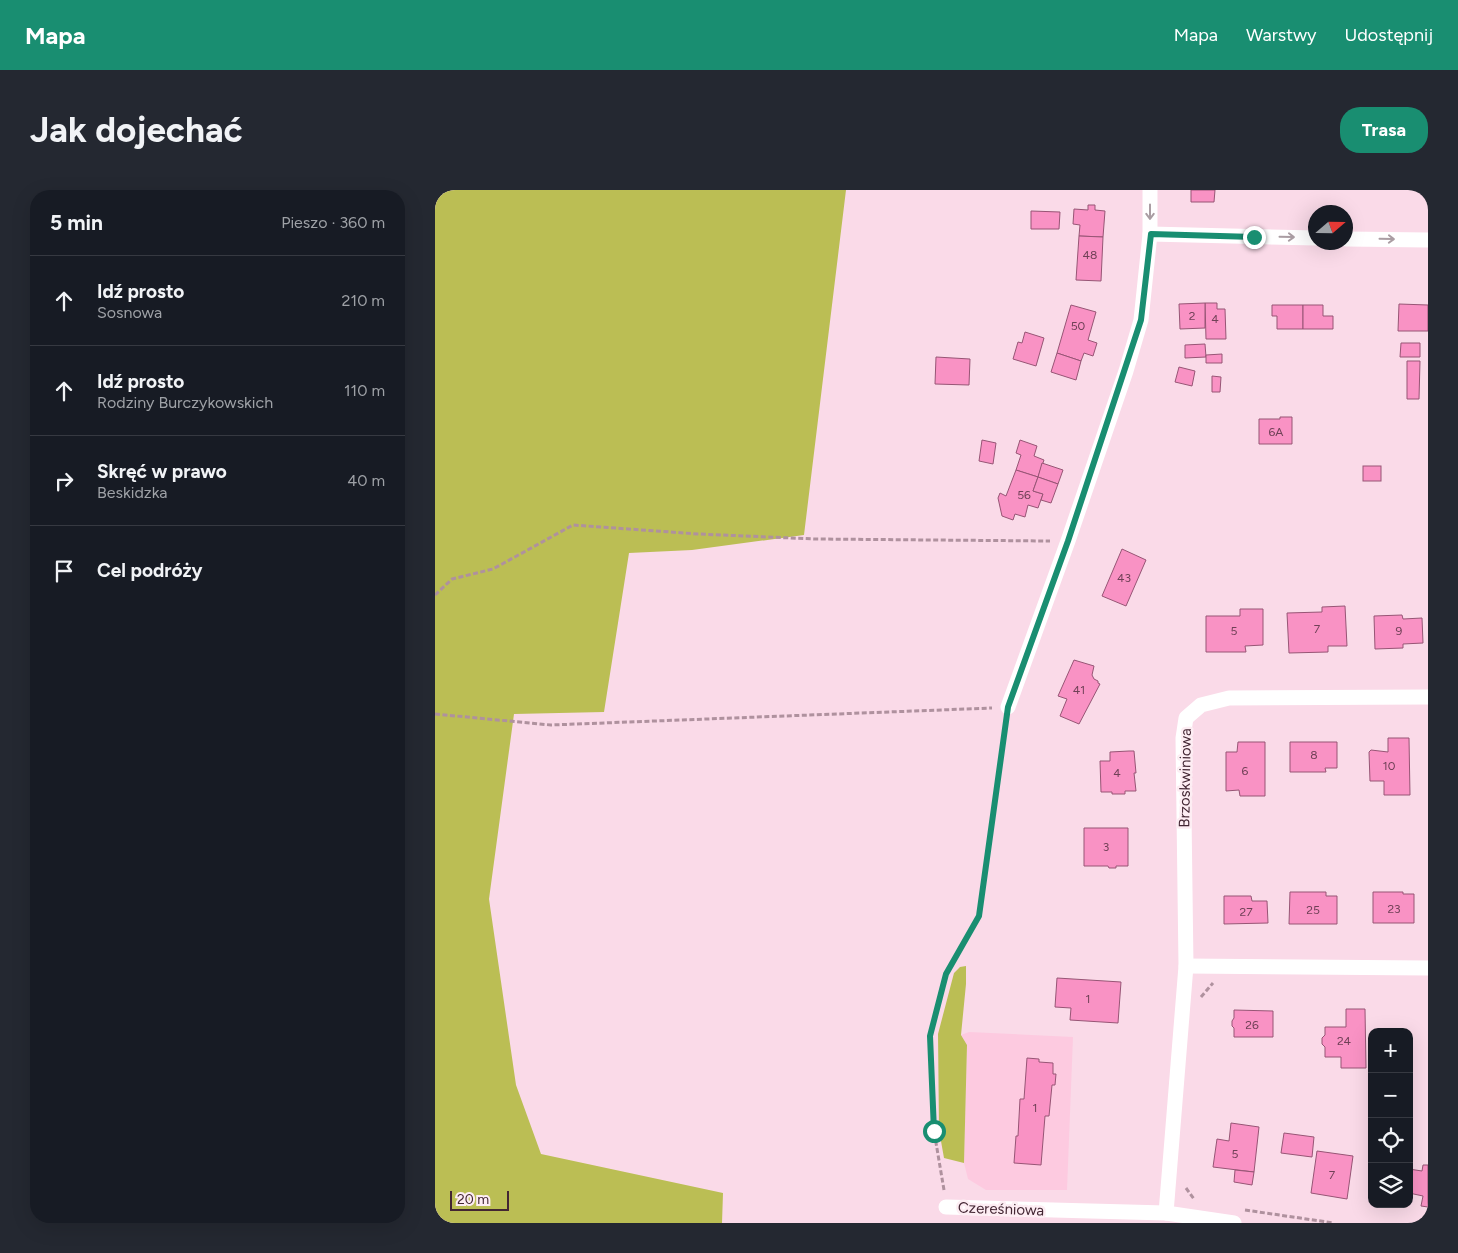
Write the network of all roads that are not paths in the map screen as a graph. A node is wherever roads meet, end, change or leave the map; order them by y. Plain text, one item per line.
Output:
1 (1150, 190) edge
2 (1151, 234) junction
3 (1308, 238) edge
4 (1353, 238) edge
5 (1428, 240) edge
6 (1428, 697) edge
7 (1008, 707) road end
8 (1187, 966) junction
9 (1428, 968) edge
10 (946, 1207) road end
11 (1166, 1213) junction
12 (1237, 1216) edge

1 -> 2 street
2 -> 3 street
2 - 7 street
4 -> 5 street
6 - 8 street, Brzoskwiniowa
8 - 9 street
8 - 11 street, Brzoskwiniowa
10 - 11 street, Czereśniowa
11 - 12 street, Czereśniowa

